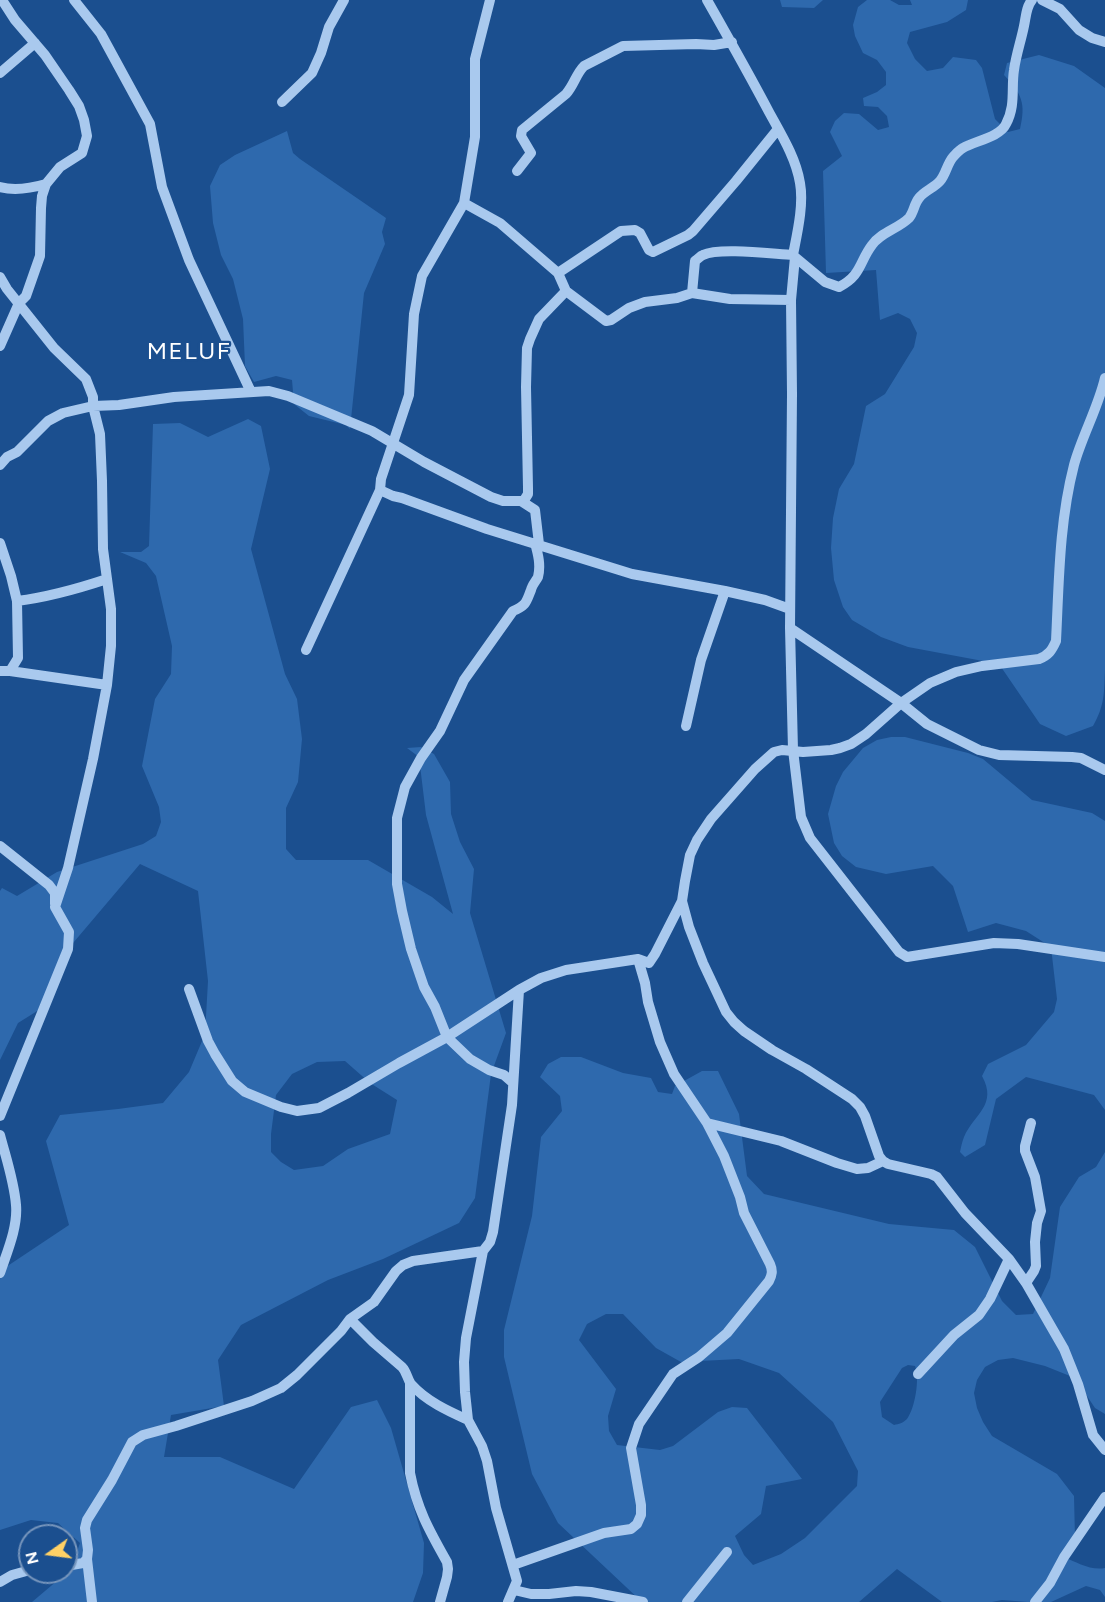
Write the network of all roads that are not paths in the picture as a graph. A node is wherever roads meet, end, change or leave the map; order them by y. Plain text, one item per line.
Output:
1 (2, 0) edge
2 (74, 0) edge
3 (344, 0) edge
4 (490, 0) edge
5 (706, 0) edge
6 (1032, 0) edge
7 (1042, 0) edge
8 (1064, 4) edge
9 (732, 42) junction
10 (1105, 42) edge
11 (34, 43) junction
12 (0, 74) edge
13 (282, 102) dead end
14 (778, 129) junction
15 (517, 171) dead end
16 (46, 184) junction
17 (0, 187) edge
18 (464, 203) junction
19 (794, 256) junction
20 (558, 273) junction
21 (0, 277) edge
22 (566, 291) junction
23 (692, 293) junction
24 (790, 300) junction
25 (19, 303) junction
26 (0, 346) edge
27 (1105, 378) edge
28 (251, 392) junction
29 (93, 406) junction
30 (394, 444) junction
31 (0, 465) edge
32 (380, 490) junction
33 (523, 502) junction
34 (0, 543) edge
35 (537, 544) junction
36 (107, 579) junction
37 (724, 591) junction
38 (17, 601) junction
39 (790, 609) junction
40 (790, 628) junction
41 (306, 650) dead end
42 (5, 671) edge
43 (107, 685) junction
44 (900, 703) junction
45 (686, 726) dead end
46 (793, 750) junction
47 (1105, 770) edge
48 (0, 846) edge
49 (682, 901) junction
50 (55, 908) junction
51 (1105, 957) edge
52 (638, 959) junction
53 (189, 989) dead end
54 (519, 990) junction
55 (447, 1037) junction
56 (512, 1082) junction
57 (0, 1116) edge
58 (707, 1123) junction
59 (1031, 1123) dead end
60 (0, 1136) edge
61 (883, 1161) junction
62 (483, 1251) junction
63 (1009, 1259) junction
64 (0, 1273) edge
65 (1026, 1283) junction
66 (350, 1319) junction
67 (918, 1374) dead end
68 (410, 1383) junction
69 (468, 1420) junction
70 (1105, 1450) edge
71 (1105, 1497) edge
72 (727, 1552) dead end
73 (87, 1559) junction
74 (78, 1564) edge
75 (513, 1565) junction
76 (18, 1573) edge
77 (0, 1582) edge
78 (514, 1590) junction
79 (92, 1602) edge
80 (440, 1602) edge
81 (508, 1602) edge
82 (643, 1602) edge
83 (687, 1602) edge
84 (1035, 1602) edge

1 - 11 street
2 - 28 street
3 - 13 street
4 - 18 street
5 - 9 street
6 - 19 street
7 - 8 street
8 - 10 street
9 - 14 street
9 - 15 street
11 - 12 street
11 - 16 street
14 - 19 street
14 - 20 street
16 - 17 street
16 - 25 street
18 - 20 street
18 - 30 street
19 - 23 street
19 - 24 street
20 - 22 street
21 - 25 street
22 - 23 street
22 - 33 street
23 - 24 street
24 - 39 street
25 - 26 street
25 - 29 street
27 - 44 street
28 - 29 street
28 - 30 street
29 - 31 street
29 - 36 street
30 - 32 street
30 - 33 street
32 - 35 street
32 - 41 street
33 - 35 street
34 - 38 street
35 - 37 street
35 - 55 street
36 - 38 street
36 - 43 street
37 - 39 street
37 - 45 street
38 - 42 street
39 - 40 street
40 - 44 street
40 - 46 street
42 - 43 street
43 - 50 street
44 - 46 street
44 - 47 street
46 - 49 street
46 - 51 street
48 - 50 street
49 - 52 street
49 - 61 street
50 - 57 street
52 - 54 street
52 - 58 street
53 - 55 street
54 - 55 street
54 - 56 street
55 - 56 street
56 - 62 street
58 - 61 street
58 - 75 street
59 - 65 street
60 - 64 street
61 - 63 street
62 - 66 street
62 - 69 street
63 - 65 street
63 - 67 street
65 - 70 street
66 - 68 street
66 - 73 street
68 - 69 street
68 - 80 street
69 - 75 street
71 - 84 street
72 - 83 street
73 - 74 street
73 - 79 street
75 - 78 street
76 - 77 street
78 - 81 street
78 - 82 street

